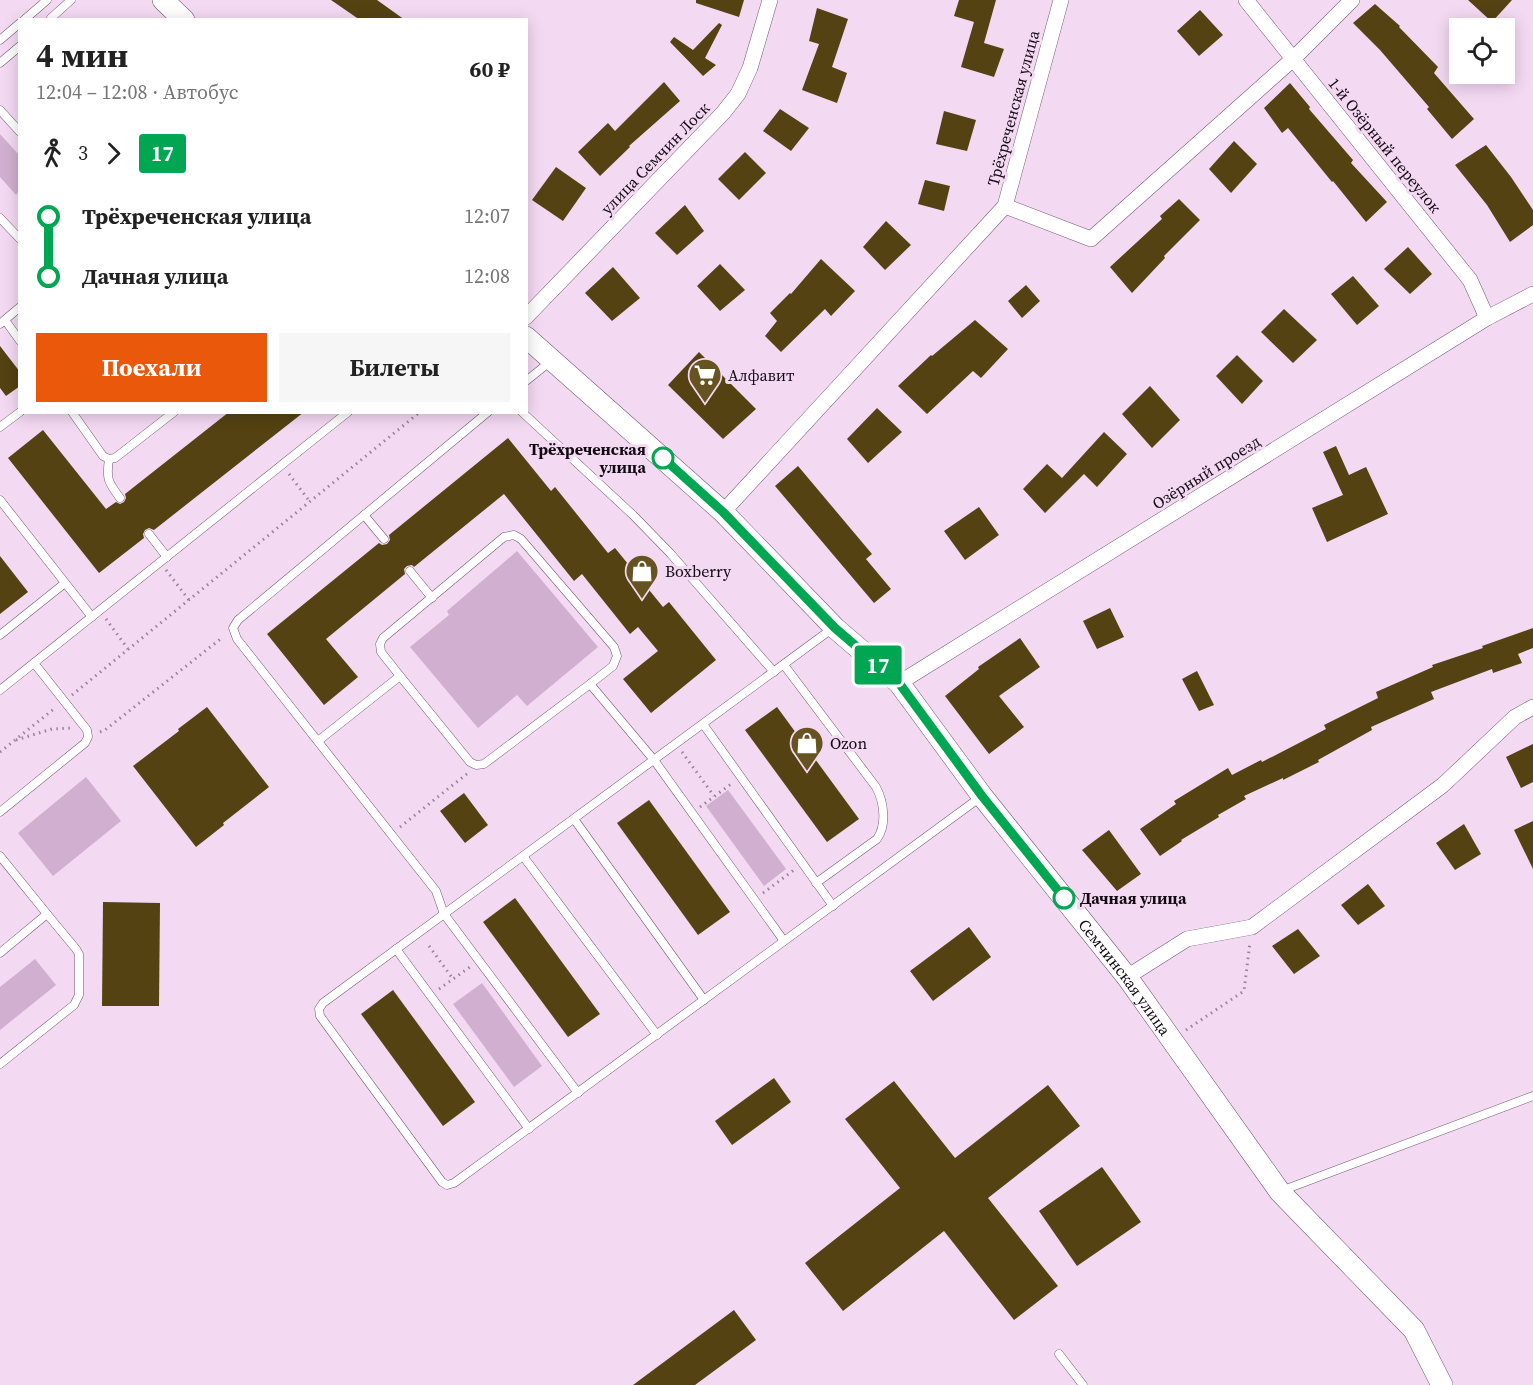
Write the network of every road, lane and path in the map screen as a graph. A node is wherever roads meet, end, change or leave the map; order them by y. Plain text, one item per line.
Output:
1 (46, 0) edge
2 (72, 0) edge
3 (163, 0) edge
4 (770, 0) edge
5 (1061, 0) edge
6 (1246, 0) edge
7 (1352, 0) edge
8 (26, 18) edge
9 (52, 18) edge
10 (182, 18) edge
11 (18, 26) edge
12 (0, 40) edge
13 (18, 48) edge
14 (1293, 59) junction
15 (0, 63) edge
16 (0, 110) edge
17 (18, 130) edge
18 (1005, 206) junction
19 (0, 218) edge
20 (18, 237) edge
21 (1533, 294) edge
22 (18, 309) edge
23 (528, 315) edge
24 (1487, 318) junction
25 (2, 322) edge
26 (18, 338) edge
27 (528, 339) edge
28 (552, 360) junction
29 (528, 379) edge
30 (18, 414) edge
31 (73, 414) edge
32 (171, 414) edge
33 (346, 414) edge
34 (418, 414) edge
35 (486, 414) edge
36 (524, 414) edge
37 (0, 428) edge
38 (109, 459) junction
39 (282, 465) junction
40 (120, 498) dead end
41 (1, 502) edge
42 (310, 502) junction
43 (723, 512) junction
44 (364, 515) junction
45 (149, 534) dead end
46 (384, 539) dead end
47 (164, 560) junction
48 (410, 571) dead end
49 (65, 583) junction
50 (432, 598) junction
51 (189, 600) junction
52 (99, 610) junction
53 (92, 617) junction
54 (233, 628) junction
55 (835, 628) junction
56 (0, 635) edge
57 (128, 649) junction
58 (34, 663) junction
59 (784, 665) junction
60 (774, 672) junction
61 (400, 676) junction
62 (899, 683) junction
63 (590, 684) junction
64 (0, 690) edge
65 (64, 701) junction
66 (1533, 707) edge
67 (703, 724) junction
68 (72, 728) dead end
69 (88, 737) junction
70 (15, 740) junction
71 (318, 741) junction
72 (681, 750) dead end
73 (0, 752) edge
74 (654, 760) junction
75 (468, 773) dead end
76 (741, 777) junction
77 (714, 796) junction
78 (982, 796) junction
79 (0, 812) edge
80 (692, 813) junction
81 (574, 819) junction
82 (391, 833) junction
83 (0, 856) edge
84 (523, 856) junction
85 (802, 863) junction
86 (816, 883) junction
87 (754, 899) junction
88 (833, 906) junction
89 (47, 914) junction
90 (444, 914) junction
91 (1252, 927) junction
92 (784, 941) junction
93 (429, 946) dead end
94 (396, 949) junction
95 (0, 952) edge
96 (479, 960) junction
97 (1127, 977) junction
98 (453, 979) junction
99 (430, 996) junction
100 (704, 1000) junction
101 (657, 1035) junction
102 (1172, 1040) junction
103 (0, 1065) edge
104 (578, 1093) junction
105 (1533, 1096) edge
106 (529, 1129) junction
107 (1280, 1191) junction
108 (1059, 1354) dead end
109 (1083, 1385) edge
110 (1442, 1385) edge

1 - 8 lane
2 - 9 lane
3 - 10 street
4 - 23 street, улица Семчин Лоск
5 - 18 street, Трёхреченская улица
6 - 14 street, 1-й Озёрный переулок
7 - 14 street
11 - 12 lane
13 - 15 lane
14 - 18 street
14 - 24 street, 1-й Озёрный переулок
16 - 17 lane
18 - 43 street, Трёхреченская улица
19 - 20 lane
21 - 24 street, Озёрный проезд
22 - 25 lane
24 - 62 street, Озёрный проезд
25 - 26 lane
27 - 28 street, Семчинская улица
28 - 29 lane
28 - 43 street, Семчинская улица
30 - 37 lane
31 - 38 lane
32 - 38 lane
33 - 39 lane
34 - 42 path
35 - 44 lane
36 - 60 lane
38 - 40 lane
39 - 42 path
39 - 47 lane
41 - 49 lane
42 - 51 path
43 - 55 street, Семчинская улица
44 - 46 lane
44 - 54 lane
45 - 47 lane
47 - 51 path
47 - 52 lane
48 - 50 lane
49 - 53 lane
49 - 56 lane
50 - 61 lane
50 - 63 lane
51 - 57 path
52 - 53 lane
52 - 57 path
53 - 58 lane
54 - 69 path
54 - 71 lane
55 - 59 lane
55 - 62 street, Семчинская улица
57 - 65 path
58 - 64 lane
58 - 65 lane
59 - 60 lane
59 - 86 lane
60 - 67 lane
61 - 63 lane
61 - 71 lane
62 - 78 street, Семчинская улица
63 - 74 lane
65 - 69 lane
65 - 70 path
66 - 91 street
67 - 74 lane
67 - 76 lane
68 - 70 path
69 - 79 lane
70 - 73 path
71 - 82 lane
72 - 77 path
74 - 80 lane
74 - 81 lane
75 - 82 path
76 - 77 path
76 - 85 lane
77 - 80 path
78 - 88 lane
78 - 97 street, Семчинская улица
80 - 87 lane
81 - 84 lane
81 - 100 lane
82 - 90 lane
83 - 89 lane
84 - 90 lane
84 - 101 lane
85 - 86 lane
85 - 87 path
86 - 88 lane
87 - 92 lane
88 - 92 lane
89 - 95 lane
89 - 103 lane
90 - 94 lane
90 - 96 lane
91 - 97 street
91 - 102 path
92 - 100 lane
93 - 98 path
94 - 99 lane
94 - 106 lane
96 - 98 path
96 - 104 lane
97 - 102 street, Семчинская улица
98 - 99 path
99 - 106 lane
100 - 101 lane
101 - 104 lane
102 - 107 street, Семчинская улица
104 - 106 lane
105 - 107 lane
107 - 110 street, Семчинская улица
108 - 109 lane

